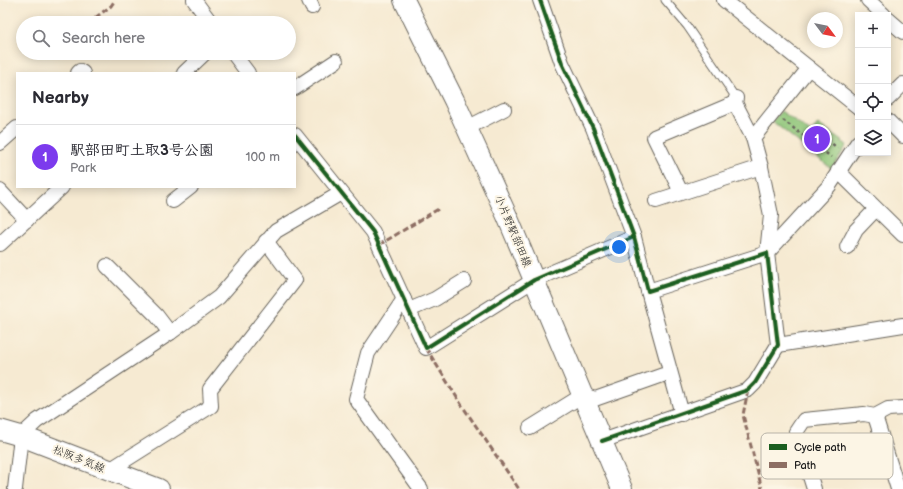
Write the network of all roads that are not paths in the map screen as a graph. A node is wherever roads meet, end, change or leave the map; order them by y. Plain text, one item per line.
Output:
1 (404, 0) edge
2 (540, 0) edge
3 (665, 0) edge
4 (724, 0) edge
5 (868, 0) edge
6 (198, 2) edge
7 (881, 12) edge
8 (207, 16) edge
9 (891, 21) edge
10 (903, 32) edge
11 (198, 60) edge
12 (238, 60) edge
13 (336, 61) dead end
14 (808, 68) junction
15 (185, 72) edge
16 (247, 72) edge
17 (903, 84) edge
18 (296, 87) edge
19 (891, 96) edge
20 (736, 100) junction
21 (855, 105) edge
22 (504, 109) dead end
23 (891, 124) edge
24 (467, 128) junction
25 (16, 129) edge
26 (296, 136) edge
27 (903, 136) edge
28 (753, 138) junction
29 (0, 143) edge
30 (855, 146) edge
31 (761, 167) junction
32 (838, 171) junction
33 (61, 188) edge
34 (190, 188) edge
35 (0, 191) edge
36 (681, 192) junction
37 (341, 193) junction
38 (173, 201) dead end
39 (656, 201) dead end
40 (876, 209) junction
41 (27, 220) junction
42 (903, 236) edge
43 (634, 237) junction
44 (266, 241) junction
45 (0, 244) edge
46 (847, 247) dead end
47 (767, 253) junction
48 (107, 266) dead end
49 (534, 280) junction
50 (464, 281) dead end
51 (648, 290) junction
52 (407, 304) junction
53 (903, 325) edge
54 (170, 333) junction
55 (778, 345) junction
56 (663, 375) dead end
57 (583, 395) junction
58 (903, 408) edge
59 (682, 414) junction
60 (875, 416) junction
61 (530, 428) dead end
62 (0, 430) edge
63 (796, 433) edge
64 (880, 433) edge
65 (21, 436) junction
66 (602, 441) junction
67 (108, 471) junction
68 (893, 473) edge
69 (811, 479) edge
70 (15, 489) edge
71 (159, 489) edge
72 (421, 489) edge
73 (622, 489) edge
74 (814, 489) edge
75 (898, 489) edge

1 - 24 main road, 小片野駅部田線
2 - 43 street
3 - 20 lane
4 - 14 street
5 - 7 street
6 - 8 street
9 - 10 street
11 - 15 street
12 - 16 street
13 - 18 street
14 - 21 street
14 - 28 street
17 - 19 street
20 - 28 street
20 - 36 street
22 - 24 street
23 - 27 street
24 - 49 main road, 小片野駅部田線
25 - 29 street
26 - 37 street
28 - 31 street
30 - 32 street
31 - 36 street
31 - 47 street
32 - 40 street
32 - 47 street
33 - 41 street
34 - 38 street
35 - 41 street
36 - 39 street
37 - 44 street
37 - 52 street
40 - 42 street
40 - 46 street
41 - 45 street
43 - 49 street
43 - 51 street
44 - 54 street
44 - 67 street
47 - 51 street
47 - 55 street
48 - 54 street
49 - 52 street
49 - 57 main road, 小片野駅部田線
50 - 52 street
51 - 59 street
52 - 72 street
53 - 55 street
54 - 65 street
55 - 59 street
56 - 57 street
57 - 61 street
57 - 66 main road, 小片野駅部田線
58 - 60 street
59 - 66 street
60 - 63 street
60 - 64 street
62 - 65 main road, 松阪多気線
65 - 67 main road, 松阪多気線
65 - 70 street
66 - 73 main road, 小片野駅部田線
67 - 71 main road, 松阪多気線
68 - 75 street
69 - 74 street

